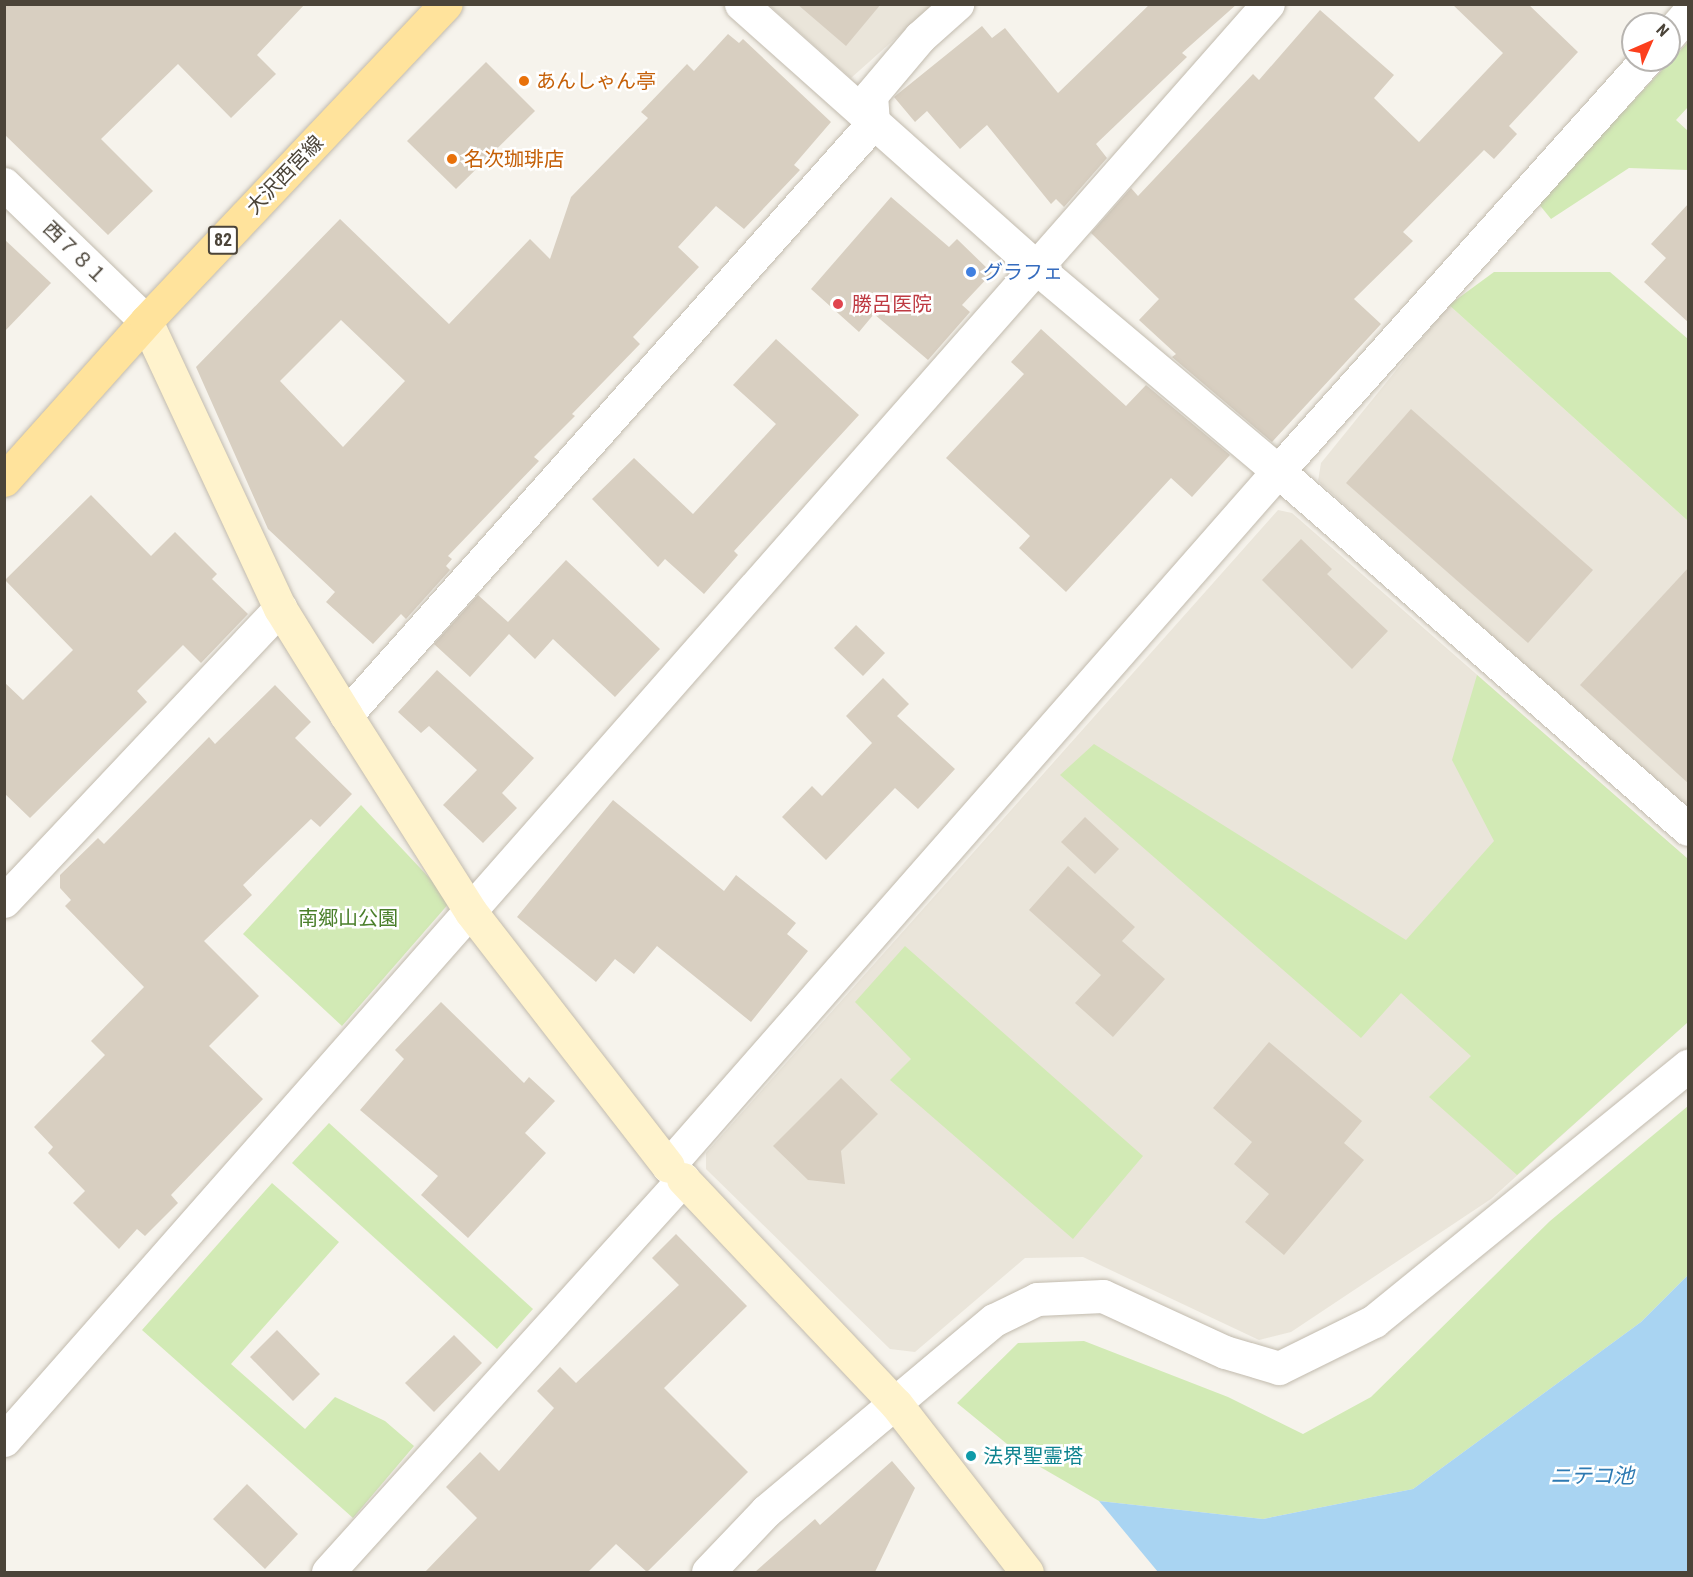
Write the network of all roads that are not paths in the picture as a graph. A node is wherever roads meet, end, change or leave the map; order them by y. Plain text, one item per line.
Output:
1 (446, 4) edge
2 (741, 4) edge
3 (957, 4) edge
4 (1268, 4) edge
5 (1635, 72) edge
6 (873, 123) junction
7 (4, 184) edge
8 (1038, 269) junction
9 (146, 321) junction
10 (1278, 471) junction
11 (4, 480) edge
12 (280, 608) junction
13 (346, 715) junction
14 (1689, 829) edge
15 (4, 901) edge
16 (471, 912) junction
17 (1689, 1066) edge
18 (676, 1172) junction
19 (896, 1404) junction
20 (4, 1440) edge
21 (328, 1572) edge
22 (708, 1572) edge
23 (1027, 1572) edge

1 - 9 main road, 大沢西宮線 / 82
2 - 6 street
3 - 6 street
4 - 8 street
5 - 10 street
6 - 8 street
6 - 13 street
7 - 9 street, 西７８１
8 - 10 street
8 - 16 street
9 - 11 main road, 大沢西宮線 / 82
9 - 12 street
10 - 14 street
10 - 18 street
12 - 13 street
12 - 15 street
13 - 16 street
16 - 18 street
16 - 20 street
17 - 19 street
18 - 19 street
18 - 21 street
19 - 22 street
19 - 23 street

